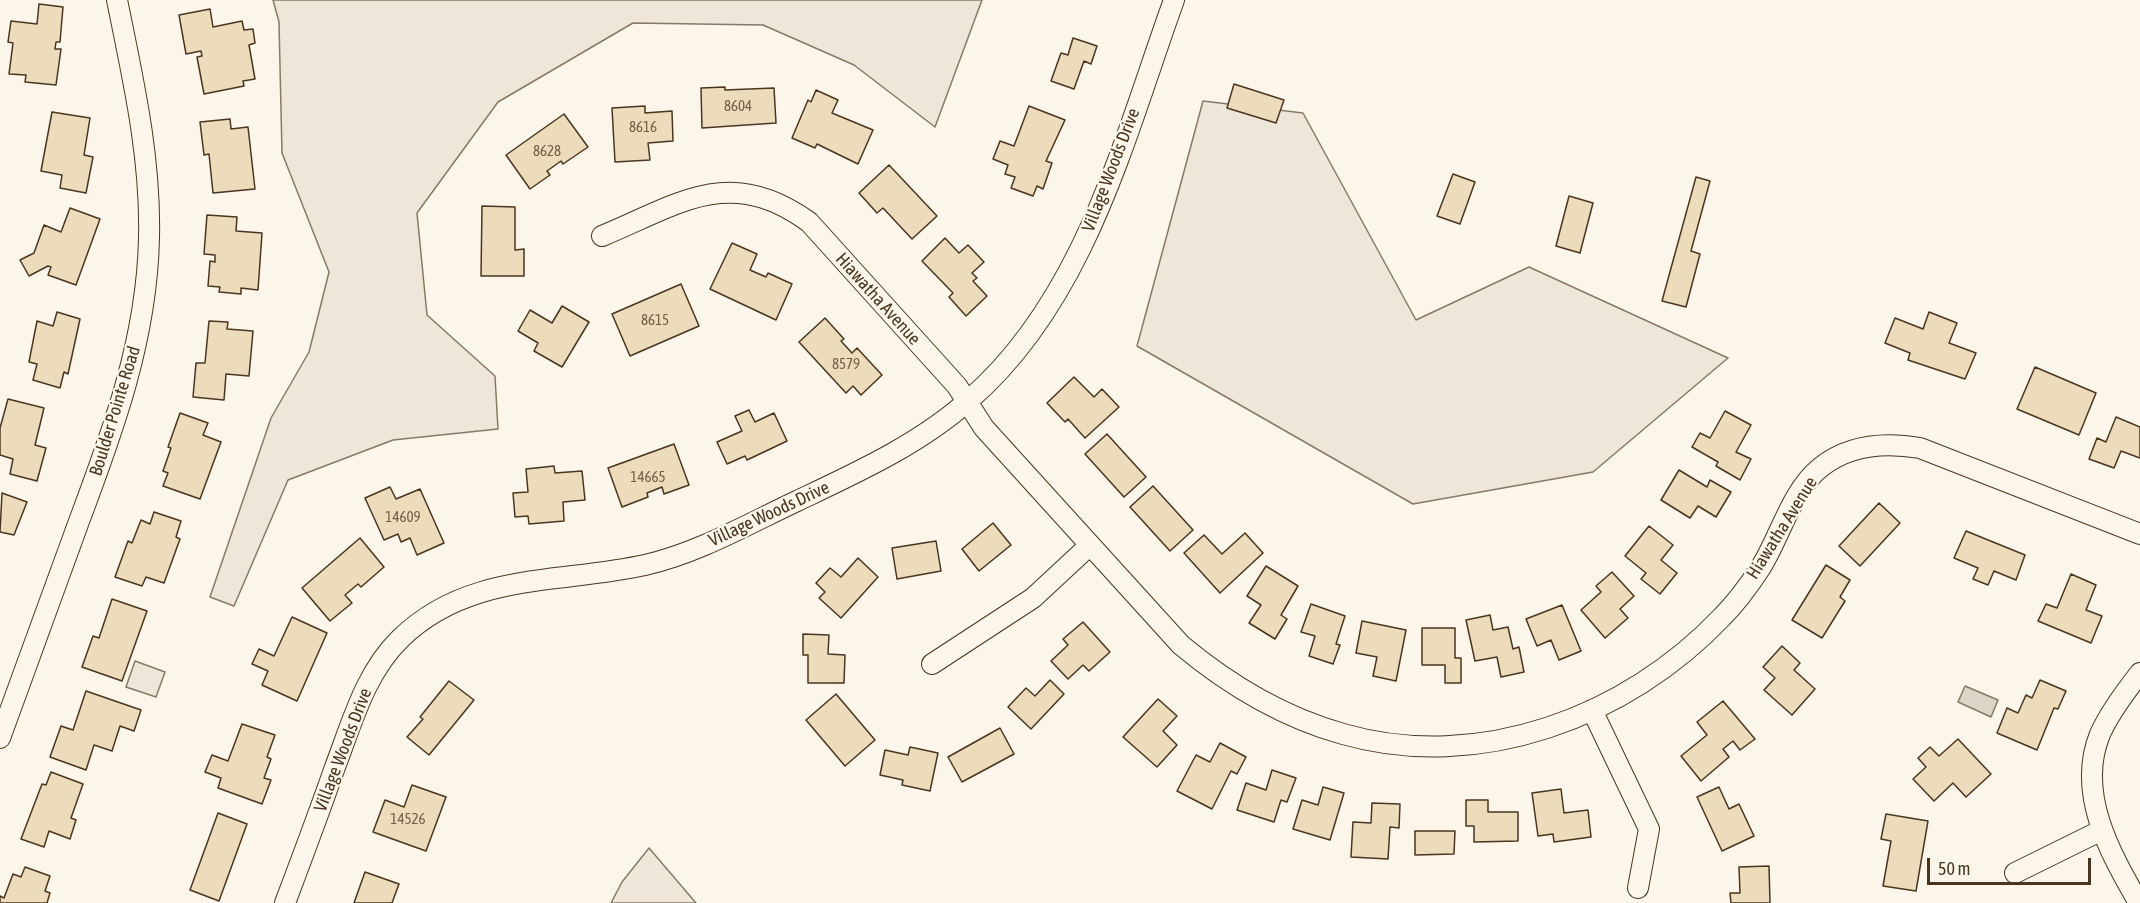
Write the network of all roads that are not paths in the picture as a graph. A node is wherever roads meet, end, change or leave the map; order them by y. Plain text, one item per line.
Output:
1 (117, 0) edge
2 (1173, 0) edge
3 (603, 236) dead end
4 (968, 402) junction
5 (2140, 534) edge
6 (1089, 546) junction
7 (932, 664) dead end
8 (2140, 673) edge
9 (1592, 710) junction
10 (0, 738) edge
11 (2102, 830) junction
12 (2015, 873) dead end
13 (1638, 888) dead end
14 (285, 903) edge
15 (2139, 903) edge

1 - 10 street, Boulder Pointe Road
2 - 4 street, Village Woods Drive
3 - 4 street, Hiawatha Avenue
4 - 6 street, Hiawatha Avenue
4 - 14 street, Village Woods Drive
5 - 9 street, Hiawatha Avenue
6 - 7 street
6 - 9 street, Hiawatha Avenue
8 - 11 street
9 - 13 street
11 - 12 street
11 - 15 street

